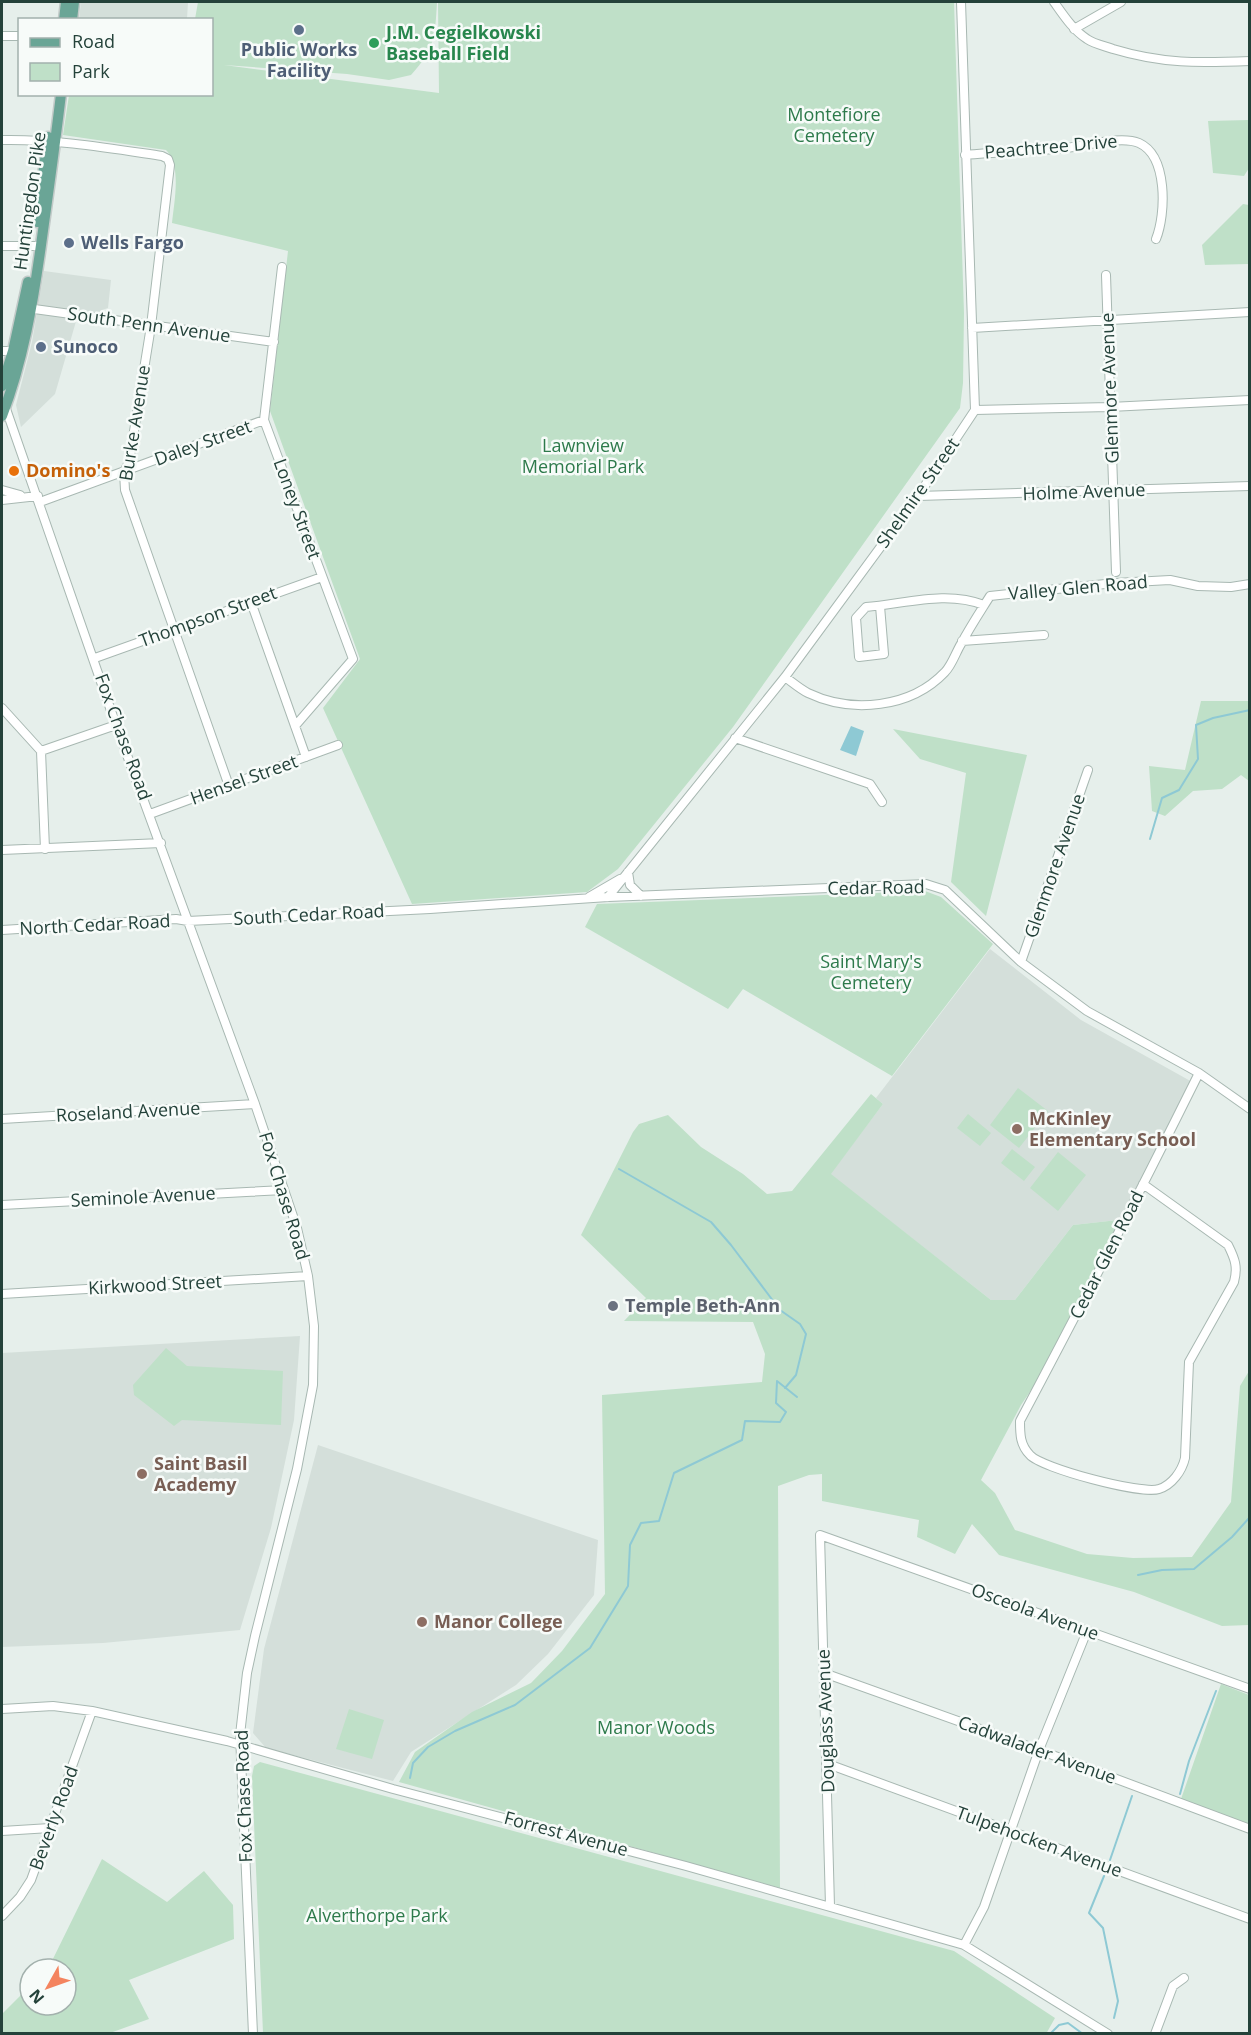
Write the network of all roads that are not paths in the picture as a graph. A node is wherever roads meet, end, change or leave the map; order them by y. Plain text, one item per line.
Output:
1 (66, 2) edge
2 (74, 2) edge
3 (961, 2) edge
4 (1054, 2) edge
5 (1121, 2) edge
6 (64, 18) edge
7 (72, 18) edge
8 (1074, 29) junction
9 (2, 36) edge
10 (18, 36) edge
11 (1250, 61) edge
12 (53, 96) edge
13 (61, 96) edge
14 (2, 140) edge
15 (51, 141) junction
16 (965, 155) junction
17 (1156, 239) dead end
18 (2, 246) edge
19 (38, 246) junction
20 (282, 267) dead end
21 (1106, 275) dead end
22 (27, 309) junction
23 (1250, 312) edge
24 (1107, 319) junction
25 (151, 326) junction
26 (972, 328) junction
27 (274, 342) junction
28 (2, 351) edge
29 (13, 351) junction
30 (2, 386) edge
31 (1250, 400) edge
32 (1110, 407) junction
33 (975, 410) junction
34 (3, 411) edge
35 (264, 420) junction
36 (124, 472) junction
37 (1250, 486) edge
38 (2, 490) edge
39 (1114, 491) junction
40 (23, 496) junction
41 (918, 496) junction
42 (39, 499) junction
43 (2, 500) edge
44 (1116, 573) dead end
45 (322, 577) junction
46 (1250, 584) edge
47 (251, 602) junction
48 (984, 605) junction
49 (880, 606) junction
50 (174, 630) junction
51 (1044, 635) dead end
52 (962, 641) junction
53 (95, 658) junction
54 (785, 677) junction
55 (2, 708) edge
56 (116, 725) junction
57 (295, 726) junction
58 (735, 738) junction
59 (338, 745) dead end
60 (41, 751) junction
61 (306, 757) junction
62 (1088, 770) dead end
63 (229, 786) junction
64 (882, 802) dead end
65 (150, 814) junction
66 (161, 843) junction
67 (45, 849) junction
68 (2, 850) edge
69 (625, 874) junction
70 (641, 896) junction
71 (608, 897) junction
72 (585, 899) junction
73 (430, 909) joint
74 (188, 921) junction
75 (2, 930) edge
76 (1021, 962) junction
77 (1199, 1073) junction
78 (255, 1104) junction
79 (1250, 1108) edge
80 (2, 1119) edge
81 (1143, 1184) junction
82 (284, 1190) junction
83 (2, 1205) edge
84 (308, 1276) junction
85 (2, 1294) edge
86 (820, 1535) joint
87 (1087, 1631) junction
88 (824, 1673) junction
89 (1250, 1689) edge
90 (2, 1709) edge
91 (92, 1711) junction
92 (242, 1745) junction
93 (1040, 1750) junction
94 (828, 1764) junction
95 (51, 1828) junction
96 (1250, 1828) edge
97 (2, 1831) edge
98 (1010, 1832) junction
99 (831, 1906) junction
100 (2, 1916) edge
101 (1250, 1919) edge
102 (964, 1946) junction
103 (1184, 1978) dead end
104 (253, 2034) edge
105 (1108, 2034) edge
106 (1155, 2034) edge

1 - 6 main road
2 - 7 main road
3 - 16 street
4 - 8 street
5 - 8 street
8 - 11 street
9 - 10 street
12 - 15 main road, Huntingdon Pike
13 - 15 main road, Huntingdon Pike
14 - 15 street
15 - 19 main road, Huntingdon Pike
15 - 25 street, Burke Avenue
16 - 17 street, Peachtree Drive
16 - 26 street
18 - 19 street
19 - 22 main road, Huntingdon Pike
20 - 27 street, Loney Street
21 - 24 street, Glenmore Avenue
22 - 25 street, South Penn Avenue
22 - 29 main road, Huntingdon Pike
22 - 34 main road, Huntingdon Pike
23 - 24 street
24 - 26 street
24 - 32 street, Glenmore Avenue
25 - 27 street, South Penn Avenue
25 - 36 street, Burke Avenue
26 - 33 street
27 - 35 street, Loney Street
28 - 29 street
29 - 30 main road, Huntingdon Pike
31 - 32 street
32 - 33 street
32 - 39 street, Glenmore Avenue
33 - 41 street, Shelmire Street
34 - 42 street, Fox Chase Road
35 - 36 street, Daley Street
35 - 45 street, Loney Street
36 - 42 street, Daley Street
36 - 50 street, Burke Avenue
37 - 39 street, Holme Avenue
38 - 40 street
38 - 43 street
39 - 41 street, Holme Avenue
39 - 44 street, Glenmore Avenue
40 - 42 street
40 - 43 street
41 - 54 street, Shelmire Street
42 - 53 street, Fox Chase Road
45 - 47 street, Thompson Street
45 - 57 street, Loney Street
46 - 48 street, Valley Glen Road
47 - 50 street, Thompson Street
47 - 57 street
48 - 49 street
48 - 52 street, Valley Glen Road
49 - 49 street
50 - 53 street, Thompson Street
50 - 63 street, Burke Avenue
51 - 52 street
52 - 54 street, Valley Glen Road
53 - 56 street, Fox Chase Road
54 - 58 street, Shelmire Street
55 - 60 street
56 - 60 street
56 - 65 street, Fox Chase Road
57 - 61 street
58 - 64 street
58 - 69 street, Shelmire Street
59 - 61 street, Hensel Street
60 - 67 street
61 - 63 street, Hensel Street
62 - 76 street, Glenmore Avenue
63 - 65 street, Hensel Street
65 - 66 street, Fox Chase Road
66 - 67 street
66 - 74 street, Fox Chase Road
67 - 68 street
69 - 70 street
69 - 71 street, Shelmire Street
69 - 72 street
70 - 71 street, Cedar Road
70 - 76 street, Cedar Road
71 - 72 street, Cedar Road
72 - 73 street, Cedar Road
73 - 74 street, South Cedar Road
74 - 75 street, North Cedar Road
74 - 78 street, Fox Chase Road
76 - 77 street, Cedar Road
77 - 79 street, Cedar Road
77 - 81 street, Cedar Glen Road
78 - 80 street, Roseland Avenue
78 - 82 street, Fox Chase Road
81 - 81 street, Cedar Glen Road
82 - 83 street, Seminole Avenue
82 - 84 street, Fox Chase Road
84 - 85 street, Kirkwood Street
84 - 92 street, Fox Chase Road
86 - 87 street, Osceola Avenue
86 - 88 street, Douglass Avenue
87 - 89 street, Osceola Avenue
87 - 93 street
88 - 93 street, Cadwalader Avenue
88 - 94 street, Douglass Avenue
90 - 91 street, Forrest Avenue
91 - 92 street, Forrest Avenue
91 - 95 street, Beverly Road
92 - 99 street, Forrest Avenue
92 - 104 street, Fox Chase Road
93 - 96 street, Cadwalader Avenue
93 - 98 street
94 - 98 street, Tulpehocken Avenue
94 - 99 street, Douglass Avenue
95 - 97 street
95 - 100 street, Beverly Road
98 - 101 street, Tulpehocken Avenue
98 - 102 street
99 - 102 street, Forrest Avenue
102 - 105 street, Forrest Avenue
103 - 106 street

